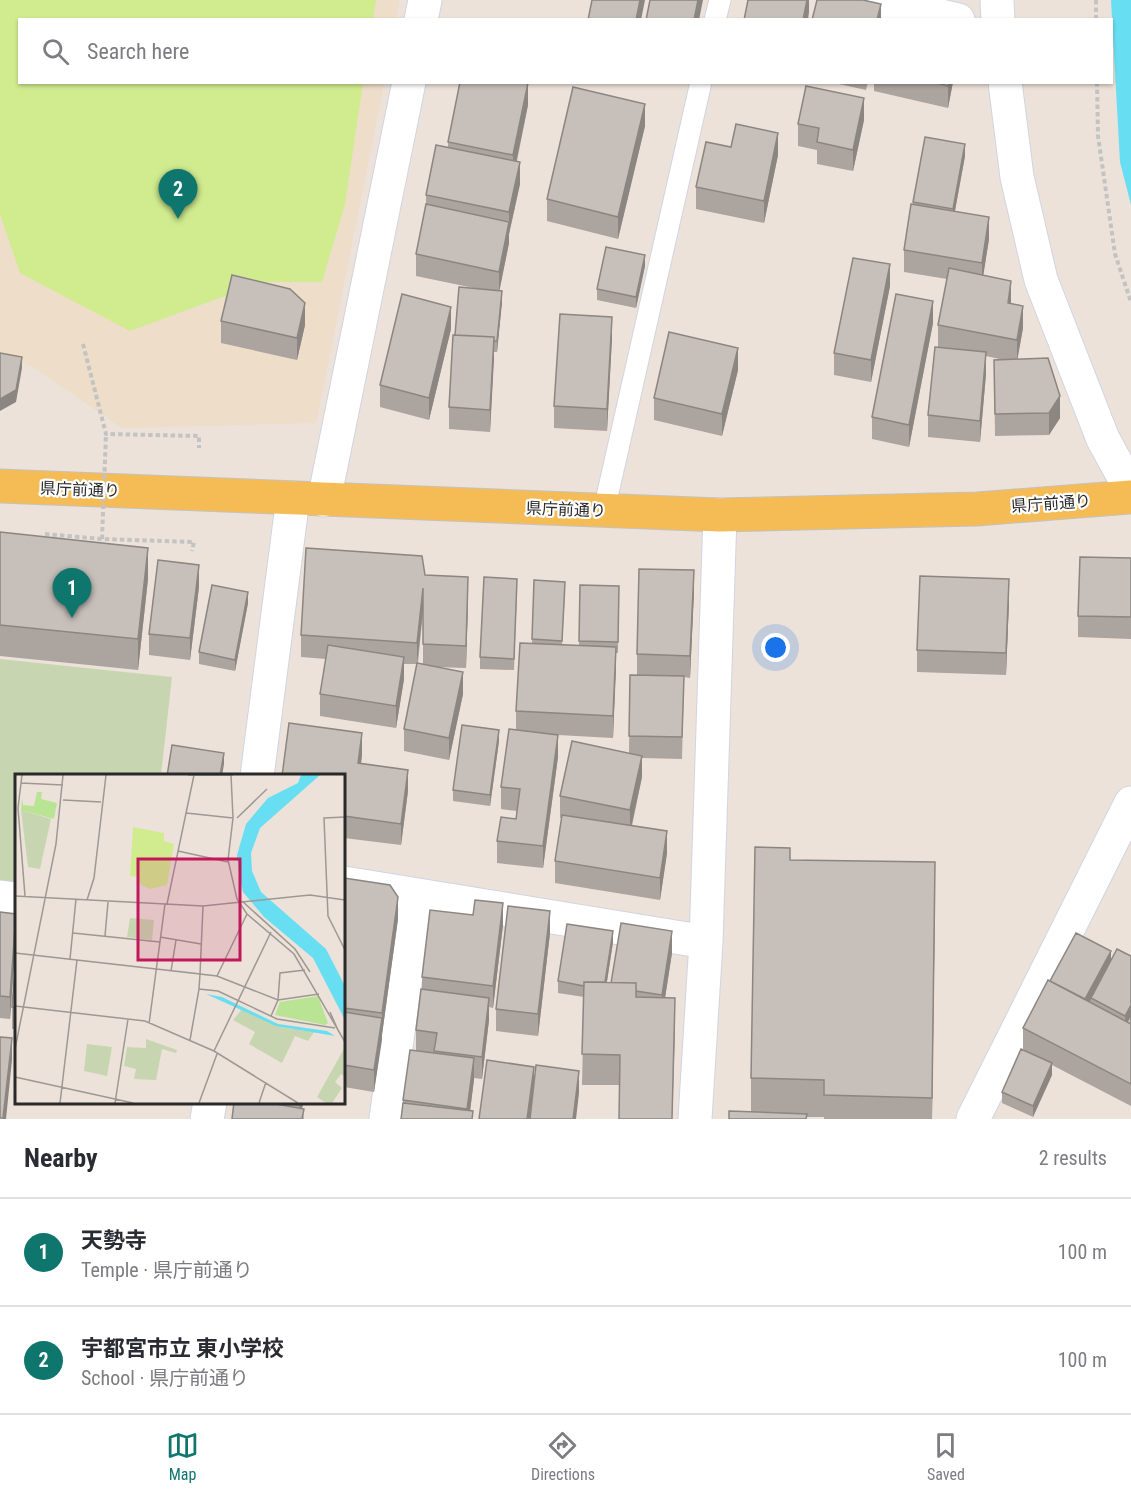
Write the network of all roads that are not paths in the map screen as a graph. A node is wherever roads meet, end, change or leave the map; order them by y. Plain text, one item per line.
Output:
1 (425, 0) edge
2 (720, 0) edge
3 (873, 0) edge
4 (997, 0) edge
5 (421, 18) edge
6 (716, 18) edge
7 (950, 18) edge
8 (998, 18) edge
9 (409, 84) edge
10 (701, 84) edge
11 (1005, 84) edge
12 (0, 486) edge
13 (1131, 490) edge
14 (1131, 497) edge
15 (308, 499) junction
16 (604, 510) junction
17 (720, 514) junction
18 (257, 774) edge
19 (1127, 823) edge
20 (345, 883) edge
21 (417, 895) junction
22 (0, 897) edge
23 (15, 899) edge
24 (706, 942) junction
25 (210, 1104) edge
26 (207, 1119) edge
27 (386, 1119) edge
28 (695, 1119) edge
29 (973, 1119) edge

1 - 5 street
2 - 6 lane
3 - 7 street
4 - 8 street
9 - 15 street
10 - 16 lane
11 - 13 street
12 - 15 main road, 県庁前通り
14 - 17 main road, 県庁前通り
15 - 16 main road, 県庁前通り
15 - 18 street
16 - 17 main road, 県庁前通り
17 - 24 street
19 - 29 street
20 - 21 street
21 - 24 street
21 - 27 street
22 - 23 street
24 - 28 street
25 - 26 street

